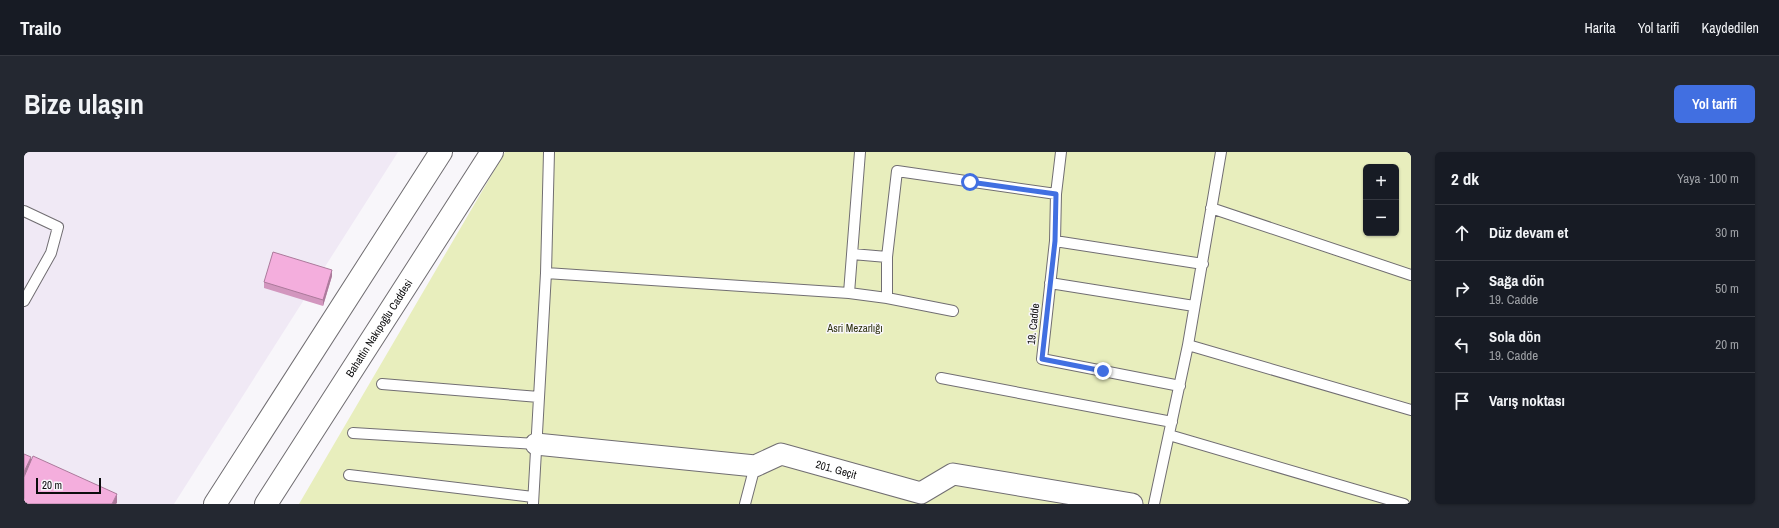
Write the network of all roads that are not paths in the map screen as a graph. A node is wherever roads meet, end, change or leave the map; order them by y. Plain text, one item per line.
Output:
1 (441, 152) edge
2 (492, 152) edge
3 (549, 152) edge
4 (860, 152) edge
5 (1061, 152) edge
6 (1220, 152) edge
7 (1056, 194) junction
8 (1211, 208) junction
9 (24, 211) edge
10 (1055, 241) junction
11 (852, 254) junction
12 (887, 257) junction
13 (1203, 264) junction
14 (546, 273) junction
15 (1411, 275) edge
16 (1050, 283) junction
17 (849, 293) junction
18 (887, 298) junction
19 (24, 301) edge
20 (1194, 306) junction
21 (953, 311) dead end
22 (1188, 345) junction
23 (941, 378) dead end
24 (382, 384) dead end
25 (1180, 386) junction
26 (540, 397) junction
27 (1411, 410) edge
28 (1172, 422) junction
29 (353, 433) dead end
30 (1169, 435) junction
31 (536, 444) junction
32 (756, 466) junction
33 (349, 475) dead end
34 (533, 500) edge
35 (215, 504) edge
36 (266, 504) edge
37 (745, 504) edge
38 (1132, 504) edge
39 (1154, 504) edge
40 (1404, 504) edge

1 - 35 main road
2 - 36 main road, Bahattin Nakıpoğlu Caddesi
3 - 14 lane
4 - 11 lane
5 - 7 lane, 19. Cadde
6 - 8 lane
7 - 10 lane, 19. Cadde
7 - 12 lane
8 - 13 lane
8 - 15 lane
9 - 19 lane
10 - 13 lane
10 - 16 lane, 19. Cadde
11 - 12 lane
11 - 17 lane
12 - 18 lane
13 - 20 lane
14 - 17 lane
14 - 26 lane
16 - 20 lane
16 - 25 lane, 19. Cadde
17 - 18 lane
18 - 21 lane
20 - 22 lane
22 - 25 lane
22 - 27 lane
23 - 28 lane
24 - 26 lane
25 - 28 lane
26 - 31 lane
28 - 30 lane
29 - 31 lane
30 - 39 lane
30 - 40 lane
31 - 32 street
31 - 34 lane
32 - 37 lane
32 - 38 street, 201. Geçit
33 - 34 lane

